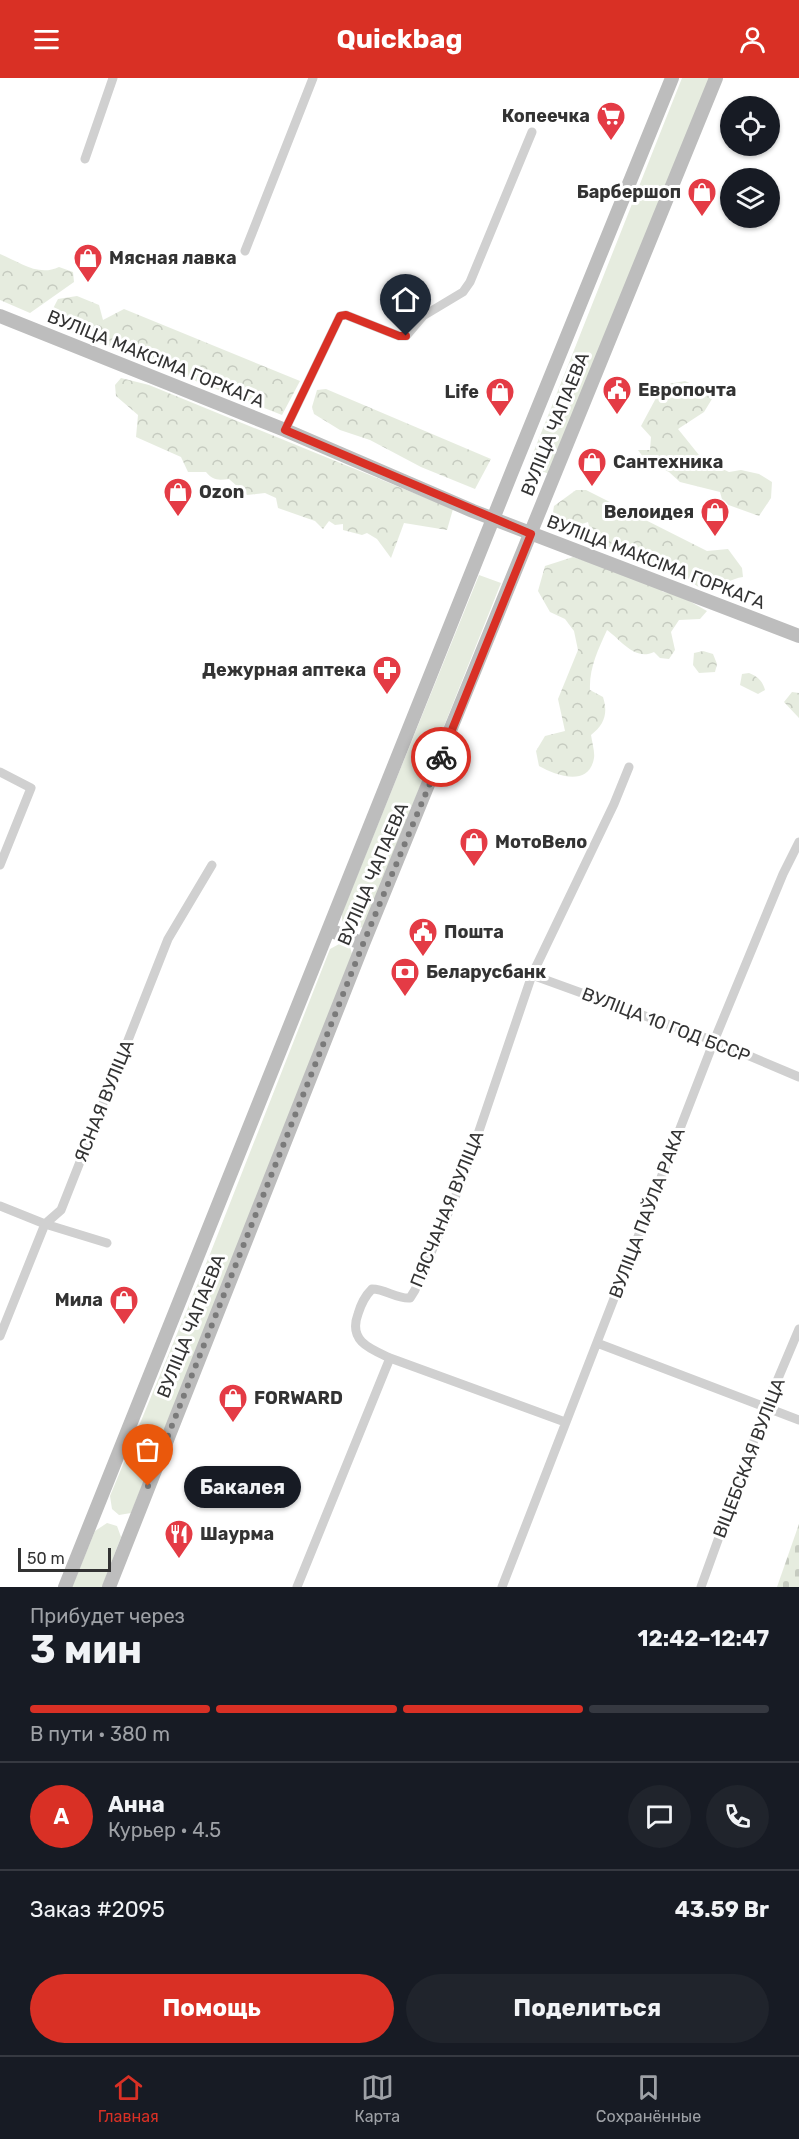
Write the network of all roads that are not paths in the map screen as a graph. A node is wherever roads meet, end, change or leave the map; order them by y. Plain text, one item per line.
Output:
1 (113, 78) edge
2 (313, 78) edge
3 (672, 78) edge
4 (716, 78) edge
5 (532, 132) dead end
6 (85, 159) dead end
7 (245, 250) dead end
8 (0, 316) edge
9 (285, 430) junction
10 (493, 519) junction
11 (531, 534) junction
12 (799, 636) edge
13 (629, 767) dead end
14 (0, 772) edge
15 (799, 842) edge
16 (0, 865) edge
17 (212, 865) dead end
18 (330, 930) junction
19 (363, 944) junction
20 (532, 975) junction
21 (714, 1041) junction
22 (799, 1077) edge
23 (0, 1206) edge
24 (45, 1224) junction
25 (107, 1243) dead end
26 (799, 1329) edge
27 (0, 1336) edge
28 (597, 1343) junction
29 (390, 1358) junction
30 (766, 1407) junction
31 (799, 1420) edge
32 (565, 1422) junction
33 (65, 1587) edge
34 (109, 1587) edge
35 (297, 1587) edge
36 (502, 1587) edge
37 (701, 1587) edge

1 - 6 street
2 - 7 street
3 - 10 main road, ВУЛІЦА ЧАПАЕВА
4 - 11 main road, ВУЛІЦА ЧАПАЕВА
5 - 9 street
8 - 9 main road, ВУЛІЦА МАКСІМА ГОРКАГА
9 - 10 main road, ВУЛІЦА МАКСІМА ГОРКАГА
10 - 11 main road, ВУЛІЦА МАКСІМА ГОРКАГА
10 - 18 main road, ВУЛІЦА ЧАПАЕВА
11 - 12 main road, ВУЛІЦА МАКСІМА ГОРКАГА
11 - 19 main road, ВУЛІЦА ЧАПАЕВА
13 - 20 street, ПЯСЧАНАЯ ВУЛІЦА
14 - 16 street
15 - 21 street, ВУЛІЦА ПАЎЛА РАКА
17 - 24 street, ЯСНАЯ ВУЛІЦА
18 - 19 main road
18 - 33 main road, ВУЛІЦА ЧАПАЕВА
19 - 34 main road, ВУЛІЦА ЧАПАЕВА
20 - 21 street, ВУЛІЦА 10 ГОД БССР
20 - 29 street, ПЯСЧАНАЯ ВУЛІЦА
21 - 22 street, ВУЛІЦА 10 ГОД БССР
21 - 28 street, ВУЛІЦА ПАЎЛА РАКА
23 - 24 street
24 - 25 street
24 - 27 street, ЯСНАЯ ВУЛІЦА
26 - 30 street, ВІЦЕБСКАЯ ВУЛІЦА
28 - 30 street
28 - 32 street, ВУЛІЦА ПАЎЛА РАКА
29 - 32 street
29 - 35 street
30 - 31 street
30 - 37 street, ВІЦЕБСКАЯ ВУЛІЦА
32 - 36 street, ВУЛІЦА ПАЎЛА РАКА

